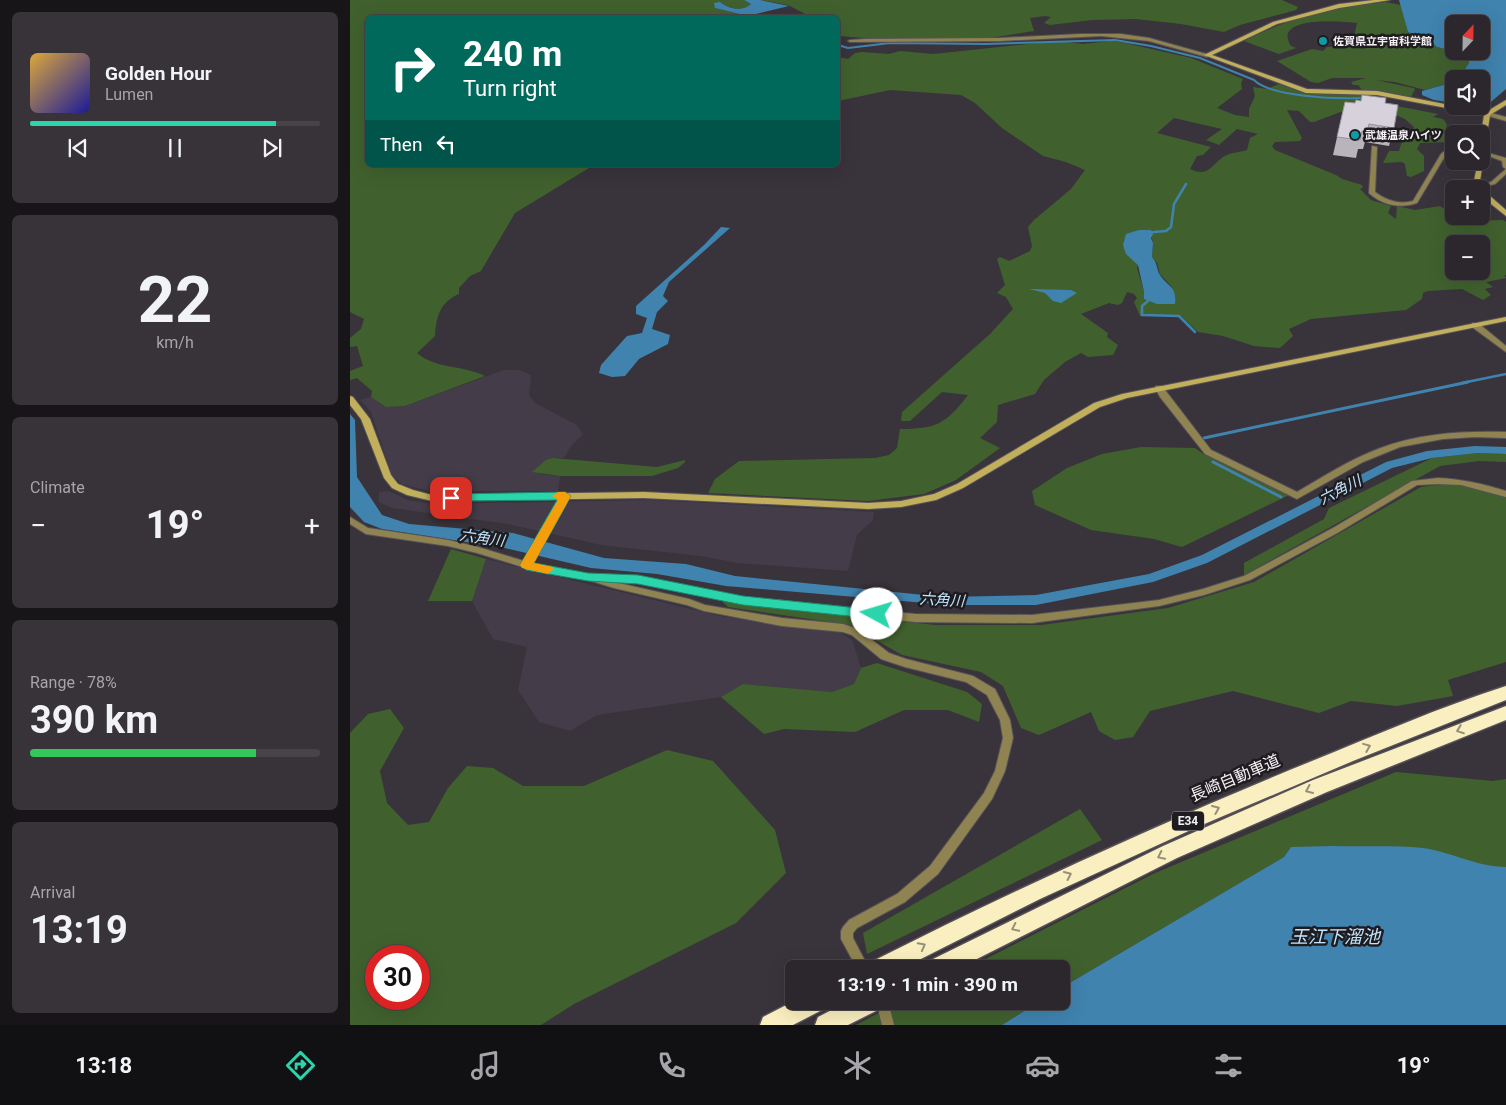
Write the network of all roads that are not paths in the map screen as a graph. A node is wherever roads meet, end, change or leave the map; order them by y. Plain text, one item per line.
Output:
1 (1387, 0) edge
2 (850, 41) dead end
3 (1207, 55) junction
4 (1506, 102) edge
5 (1445, 105) edge
6 (1490, 113) edge
7 (1490, 115) edge
8 (1506, 119) edge
9 (1374, 148) dead end
10 (1445, 153) edge
11 (1490, 159) edge
12 (1506, 169) edge
13 (1490, 184) edge
14 (1490, 199) edge
15 (1506, 214) edge
16 (1506, 319) edge
17 (1475, 325) junction
18 (1506, 350) edge
19 (1159, 388) junction
20 (350, 399) edge
21 (1506, 435) edge
22 (1506, 494) edge
23 (565, 496) junction
24 (350, 520) edge
25 (528, 562) junction
26 (588, 577) junction
27 (1506, 692) edge
28 (1506, 713) edge
29 (858, 959) tunnel mouth
30 (896, 960) edge
31 (953, 960) edge
32 (799, 1010) edge
33 (882, 1013) edge
34 (771, 1025) edge
35 (826, 1025) edge

1 - 3 street
2 - 3 street
3 - 5 street
4 - 6 street
7 - 8 street
9 - 10 street
11 - 12 street
12 - 13 street
14 - 15 street
16 - 17 street
17 - 18 street
17 - 19 street
19 - 21 street
19 - 23 street
20 - 23 street
22 - 26 street
23 - 25 street
24 - 25 street
25 - 26 street
26 - 29 street
30 -> 27 highway, 長崎自動車道 / E34
28 -> 31 highway, E34
32 - 34 highway
33 - 35 highway

